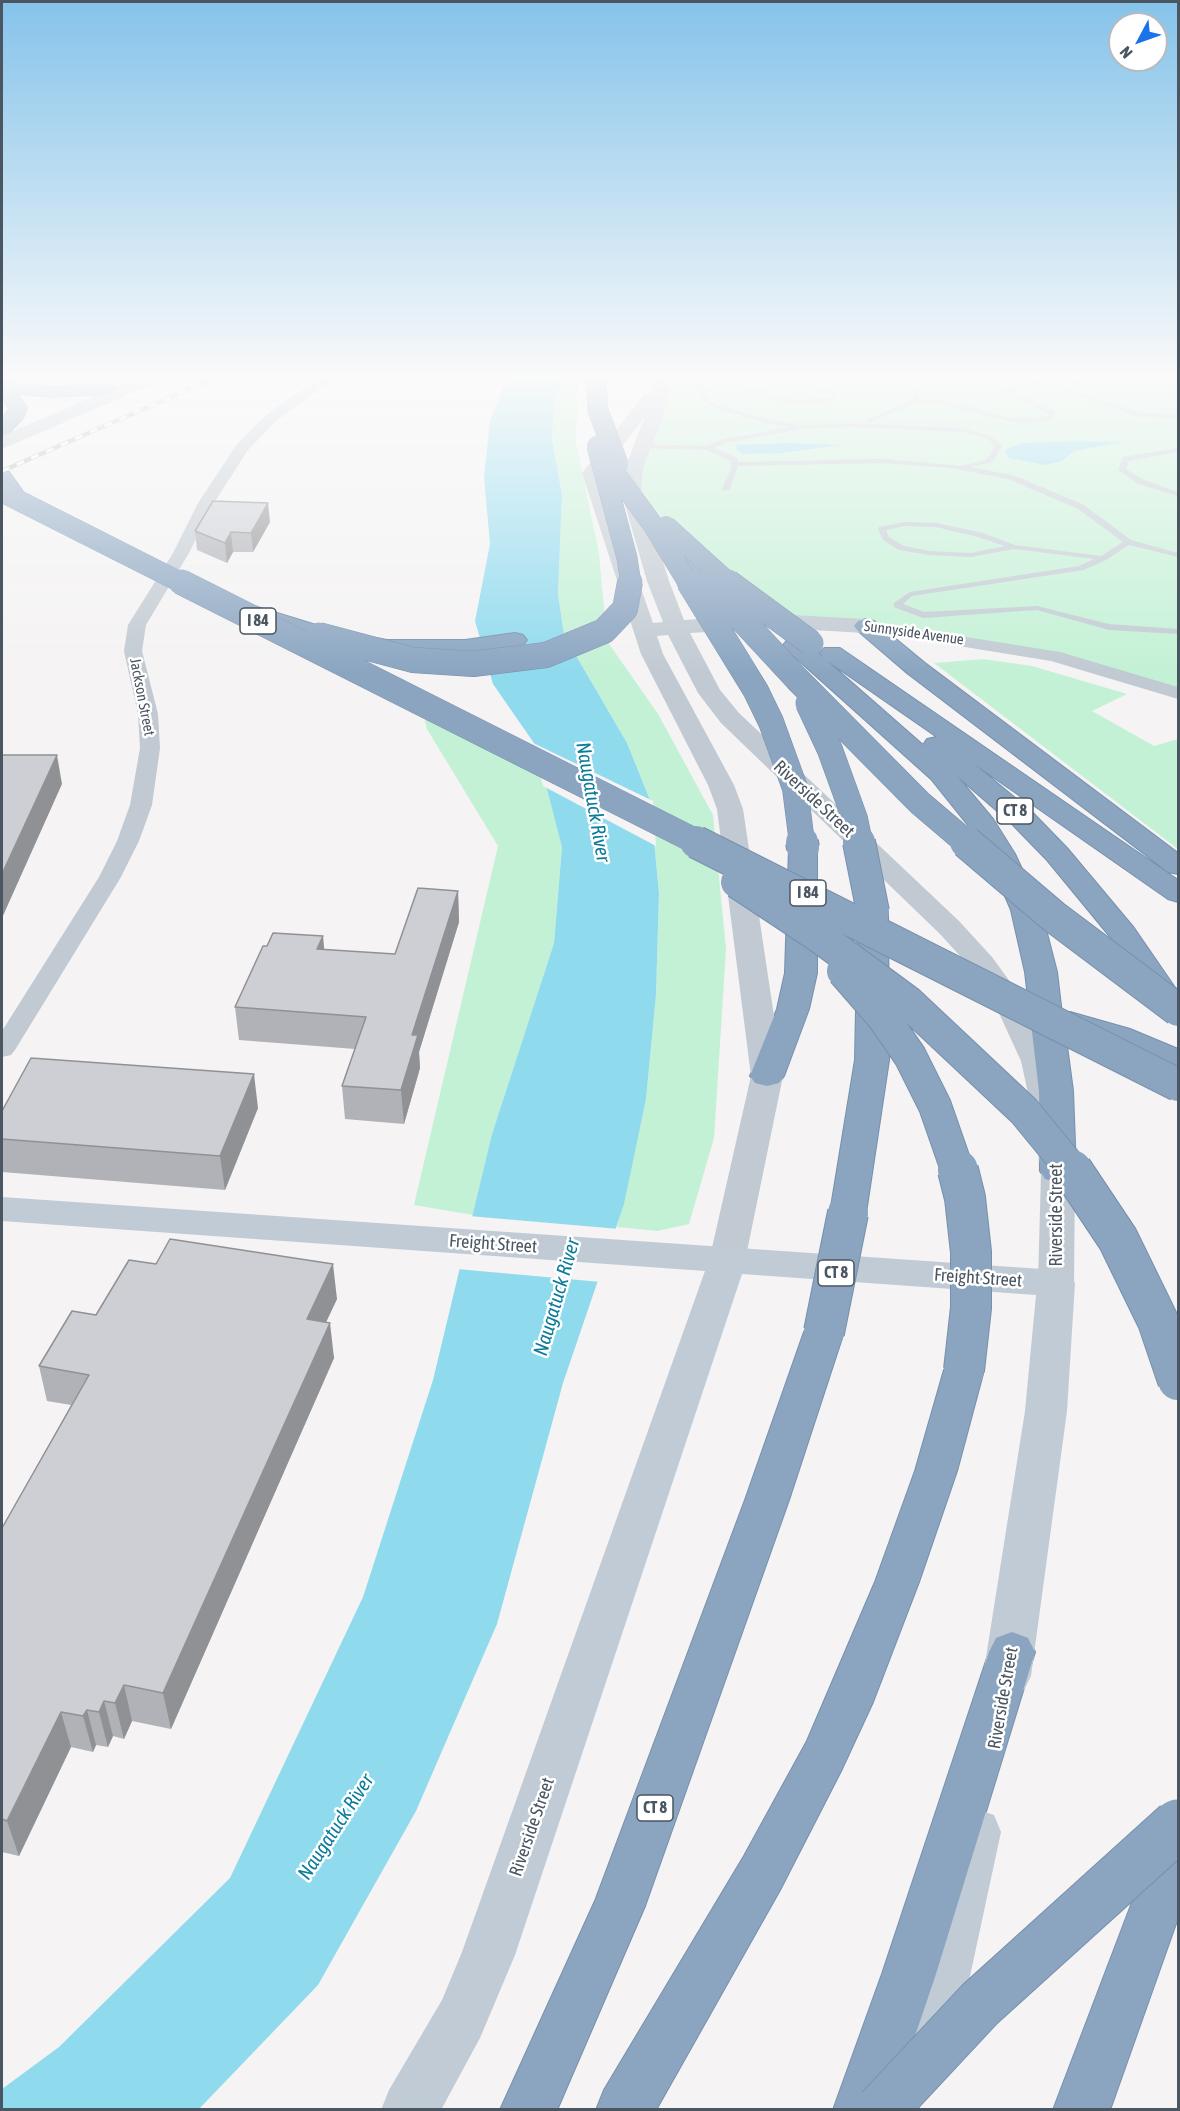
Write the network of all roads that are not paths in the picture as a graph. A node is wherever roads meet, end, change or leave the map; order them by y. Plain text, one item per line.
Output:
1 (2, 476) edge
2 (223, 477) edge
3 (592, 477) edge
4 (599, 477) edge
5 (605, 477) edge
6 (619, 477) edge
7 (625, 477) edge
8 (633, 477) edge
9 (730, 477) edge
10 (1003, 477) edge
11 (1132, 477) edge
12 (726, 489) dead end
13 (1179, 494) edge
14 (8, 495) edge
15 (653, 525) junction
16 (1128, 542) junction
17 (1014, 547) junction
18 (1179, 555) edge
19 (1103, 558) junction
20 (224, 604) junction
21 (866, 626) junction
22 (675, 628) junction
23 (643, 629) junction
24 (1179, 632) edge
25 (808, 644) junction
26 (797, 679) junction
27 (1179, 693) edge
28 (436, 712) junction
29 (1179, 866) edge
30 (1179, 893) edge
31 (1179, 1010) edge
32 (1179, 1017) edge
33 (1057, 1019) junction
34 (2, 1050) edge
35 (1179, 1061) edge
36 (767, 1076) junction
37 (1179, 1077) edge
38 (1179, 1085) edge
39 (1058, 1173) junction
40 (2, 1209) edge
41 (727, 1261) junction
42 (1056, 1283) junction
43 (1179, 1380) edge
44 (1012, 1652) junction
45 (1179, 1825) edge
46 (1179, 1835) edge
47 (409, 2109) edge
48 (528, 2109) edge
49 (624, 2109) edge
50 (861, 2109) edge
51 (881, 2109) edge
52 (912, 2109) edge
53 (1081, 2109) edge

1 - 14 highway
2 - 34 street, Jackson Street
3 - 23 street, Riverside Street
4 - 20 highway, bridge
5 - 20 highway, bridge
6 - 15 highway, CT 8, bridge
7 - 25 highway, bridge
8 - 22 street, Riverside Street
9 - 12 lane
10 - 16 lane
11 - 13 lane
14 - 20 highway, I 84, bridge
15 - 26 highway, CT 8, bridge
15 - 36 highway, bridge
16 - 18 lane
16 - 19 lane
17 - 17 lane
17 - 19 lane
19 - 24 lane
20 - 28 highway, I 84, bridge
21 - 22 street, Sunnyside Avenue
21 - 27 street, Sunnyside Avenue
21 - 29 highway
22 - 23 street, Sunnyside Avenue
22 - 39 street, Riverside Street
23 - 36 street, Riverside Street
25 - 30 highway
25 - 32 highway, CT 8
25 - 39 highway
26 - 31 highway, bridge
26 - 48 highway, CT 8, bridge
28 - 33 highway, I 84, bridge
28 - 38 highway, I 84, bridge
28 - 43 highway, bridge
28 - 49 highway, bridge
33 - 35 highway
33 - 37 highway, I 84
36 - 41 street, Riverside Street
39 - 42 street, Riverside Street
40 - 41 main road, Freight Street
41 - 42 main road, Freight Street
41 - 47 main road, Riverside Street
42 - 44 main road, Riverside Street
44 - 50 highway
44 - 52 main road, Riverside Street
45 - 51 highway, bridge
46 - 53 highway

